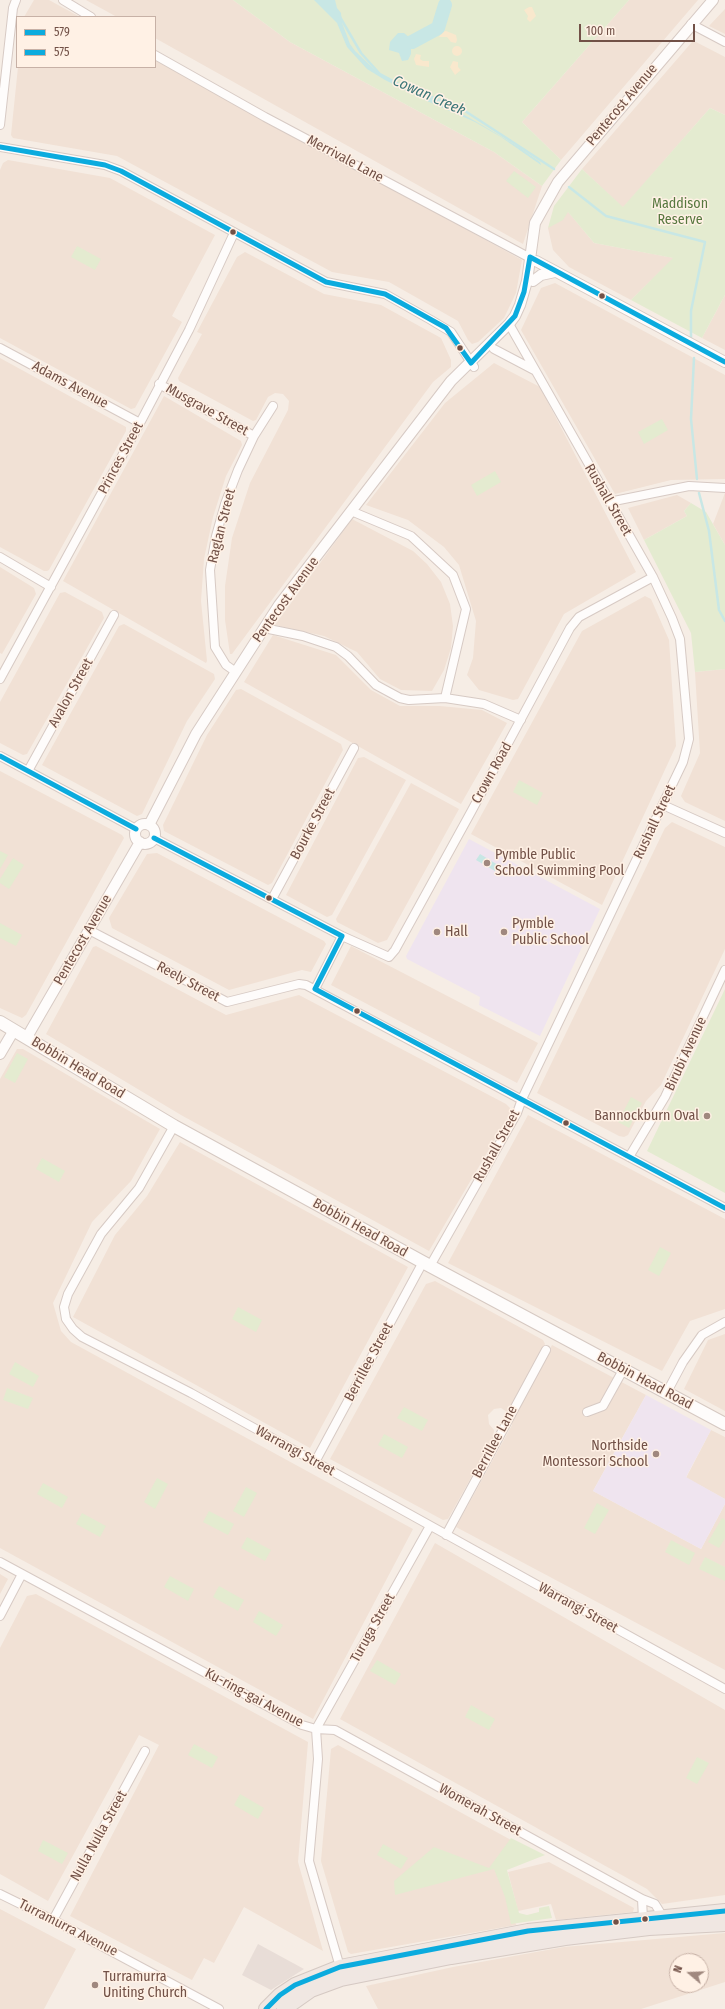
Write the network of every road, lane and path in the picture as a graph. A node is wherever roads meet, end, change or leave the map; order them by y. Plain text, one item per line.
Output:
1 (16, 0) edge
2 (63, 0) edge
3 (713, 0) edge
4 (89, 16) edge
5 (691, 24) junction
6 (725, 42) edge
7 (156, 56) edge
8 (0, 125) edge
9 (0, 147) edge
10 (234, 233) junction
11 (533, 259) junction
12 (555, 272) junction
13 (533, 281) junction
14 (511, 327) junction
15 (0, 348) edge
16 (494, 349) junction
17 (725, 362) edge
18 (472, 365) junction
19 (534, 370) junction
20 (160, 384) junction
21 (273, 406) dead end
22 (140, 423) junction
23 (254, 436) junction
24 (725, 488) edge
25 (609, 502) junction
26 (352, 511) junction
27 (0, 557) edge
28 (653, 577) junction
29 (51, 587) junction
30 (114, 615) dead end
31 (264, 628) junction
32 (236, 672) junction
33 (0, 679) edge
34 (445, 698) junction
35 (521, 720) junction
36 (354, 748) dead end
37 (0, 756) edge
38 (28, 771) junction
39 (663, 805) junction
40 (149, 825) junction
41 (136, 829) junction
42 (725, 833) edge
43 (154, 838) junction
44 (140, 842) junction
45 (272, 899) junction
46 (89, 930) junction
47 (342, 936) junction
48 (725, 970) edge
49 (315, 989) junction
50 (0, 1022) edge
51 (14, 1030) junction
52 (27, 1037) junction
53 (0, 1054) edge
54 (522, 1099) junction
55 (174, 1126) junction
56 (629, 1156) junction
57 (725, 1208) edge
58 (426, 1264) junction
59 (725, 1322) edge
60 (546, 1350) dead end
61 (623, 1370) junction
62 (667, 1392) junction
63 (587, 1412) dead end
64 (725, 1424) edge
65 (316, 1462) junction
66 (430, 1526) junction
67 (446, 1535) junction
68 (0, 1562) edge
69 (22, 1574) junction
70 (0, 1616) edge
71 (725, 1689) edge
72 (316, 1729) junction
73 (145, 1751) dead end
74 (0, 1894) edge
75 (642, 1899) junction
76 (725, 1911) edge
77 (663, 1917) junction
78 (643, 1919) junction
79 (53, 1920) junction
80 (725, 1924) edge
81 (340, 1967) junction
82 (219, 2009) edge
83 (266, 2009) edge
84 (284, 2009) edge

1 - 8 street
2 - 4 street
3 - 5 street, Pentecost Avenue
5 - 6 street
5 - 11 street, Pentecost Avenue
7 - 11 street, Merrivale Lane
9 - 10 street
10 - 18 street
10 - 20 street, Princes Street
11 - 12 street
11 - 13 street, Pentecost Avenue
11 - 14 street, Pentecost Avenue
12 - 13 street
12 - 17 street
13 - 14 street, Pentecost Avenue
14 - 16 street, Pentecost Avenue
14 - 18 street, Pentecost Avenue
14 - 19 street, Rushall Street
15 - 22 street, Adams Avenue
16 - 18 street, Pentecost Avenue
16 - 19 street
18 - 26 street, Pentecost Avenue
19 - 25 street, Rushall Street
20 - 22 street, Princes Street
20 - 23 street, Musgrave Street
21 - 23 street, Raglan Street
22 - 29 street, Princes Street
23 - 32 street, Raglan Street
24 - 25 street
25 - 28 street, Rushall Street
26 - 31 street, Pentecost Avenue
26 - 34 street
27 - 29 street
28 - 35 street, Crown Road
28 - 39 street, Rushall Street
29 - 33 street, Princes Street
30 - 38 street, Avalon Street
31 - 32 street, Pentecost Avenue
31 - 34 street
32 - 40 street, Pentecost Avenue
34 - 35 street
35 - 47 street, Crown Road
36 - 45 street, Bourke Street
37 - 38 street
38 - 41 street
39 - 42 street
39 - 54 street, Rushall Street
40 - 41 street
40 - 43 street
41 - 44 street
43 - 44 street
43 - 45 street
44 - 46 street, Pentecost Avenue
45 - 47 street
46 - 49 street, Reely Street
46 - 52 street, Pentecost Avenue
47 - 49 street
48 - 56 street, Birubi Avenue
49 - 54 street, Reely Street
50 - 51 main road, Bobbin Head Road
51 - 52 main road, Bobbin Head Road
51 - 53 street
52 - 55 main road, Bobbin Head Road
54 - 56 street, Reely Street
54 - 58 street, Rushall Street
55 - 58 main road, Bobbin Head Road
55 - 65 street, Warrangi Street
56 - 57 street, Reely Street
58 - 61 main road, Bobbin Head Road
58 - 65 street, Berrillee Street
59 - 62 street
60 - 67 street, Berrillee Lane
61 - 62 main road, Bobbin Head Road
61 - 63 street
62 - 64 main road, Bobbin Head Road
65 - 66 street, Warrangi Street
66 - 67 street, Warrangi Street
66 - 72 street, Turuga Street
67 - 71 street, Warrangi Street
68 - 69 street, Ku-ring-gai Avenue
69 - 70 street
69 - 72 street, Ku-ring-gai Avenue
72 - 75 street, Womerah Street
72 - 81 street, Ku-ring-gai Avenue
73 - 79 street, Nulla Nulla Street
74 - 79 street, Turramurra Avenue
75 - 77 street, Womerah Street
75 - 78 street
76 - 77 highway
77 - 78 highway
78 - 81 highway
79 - 82 street, Turramurra Avenue
80 - 84 highway
81 - 83 highway

